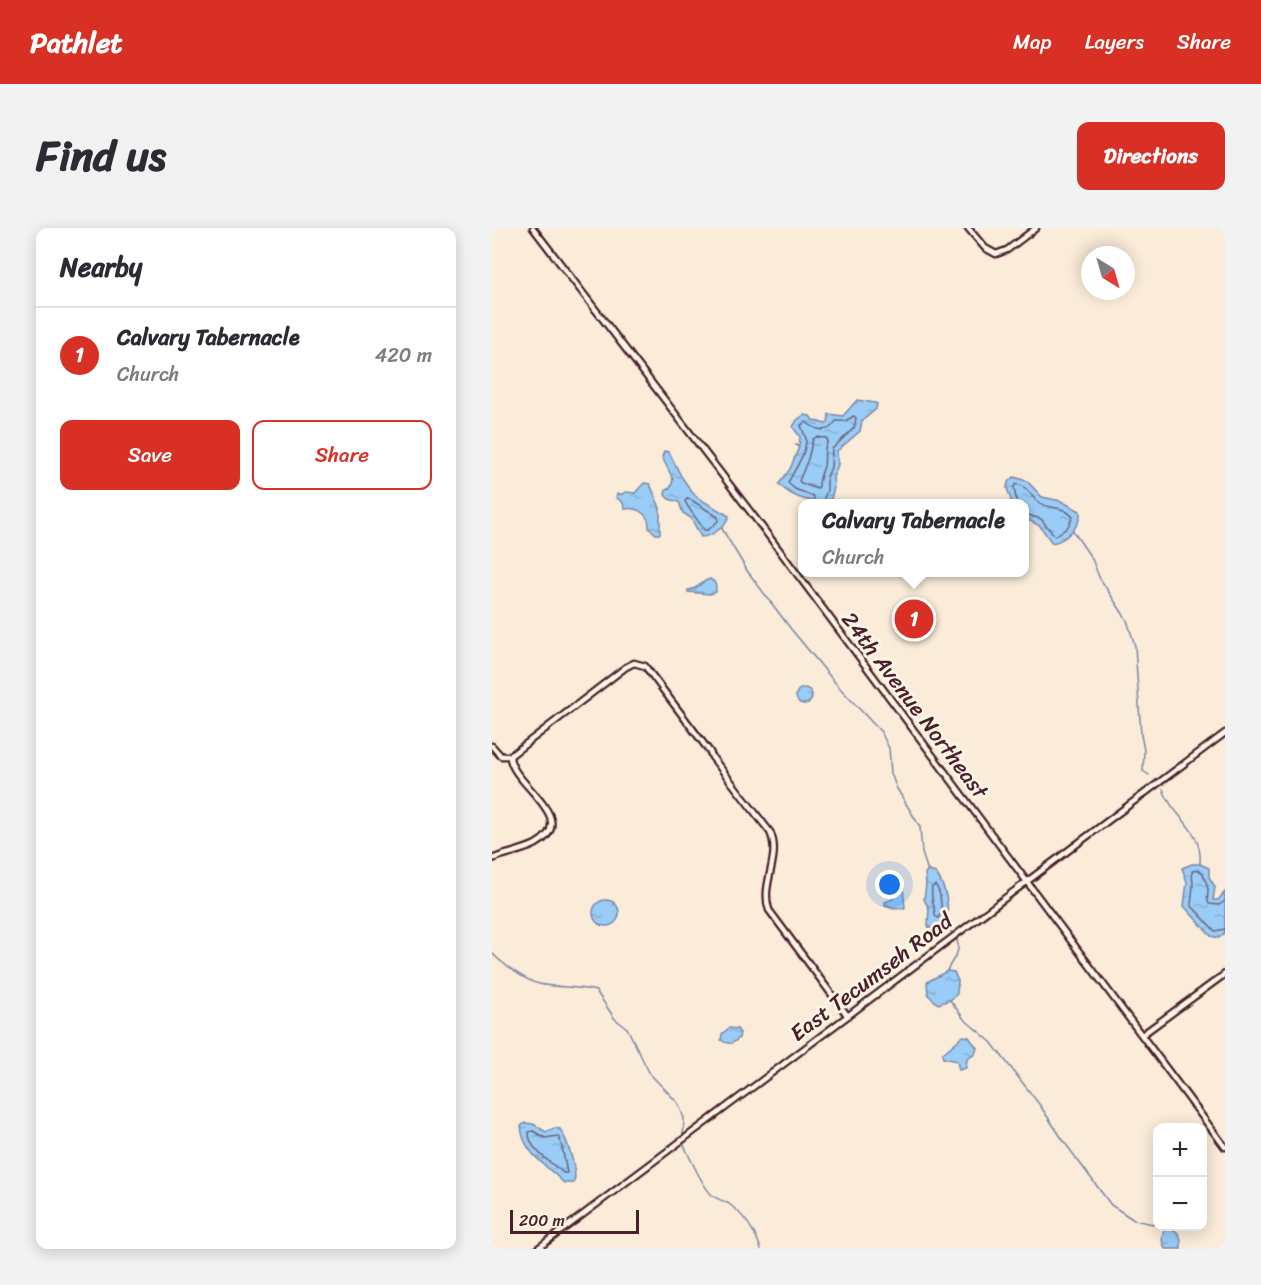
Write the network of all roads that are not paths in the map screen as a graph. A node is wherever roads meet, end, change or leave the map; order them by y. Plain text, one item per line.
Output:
1 (533, 228) edge
2 (969, 228) edge
3 (1036, 228) edge
4 (798, 576) edge
5 (799, 577) edge
6 (1225, 733) edge
7 (492, 747) edge
8 (510, 756) junction
9 (492, 859) edge
10 (1026, 881) junction
11 (1225, 974) edge
12 (847, 1015) junction
13 (1142, 1035) junction
14 (1225, 1147) edge
15 (537, 1249) edge

1 - 4 street, 24th Avenue Northeast
2 - 3 street
5 - 10 street, 24th Avenue Northeast
6 - 10 street, East Tecumseh Road
7 - 8 street
8 - 9 street
8 - 12 street
10 - 12 street, East Tecumseh Road
10 - 13 street, 24th Avenue Northeast
11 - 13 street
12 - 15 street, East Tecumseh Road
13 - 14 street, 24th Avenue Northeast

